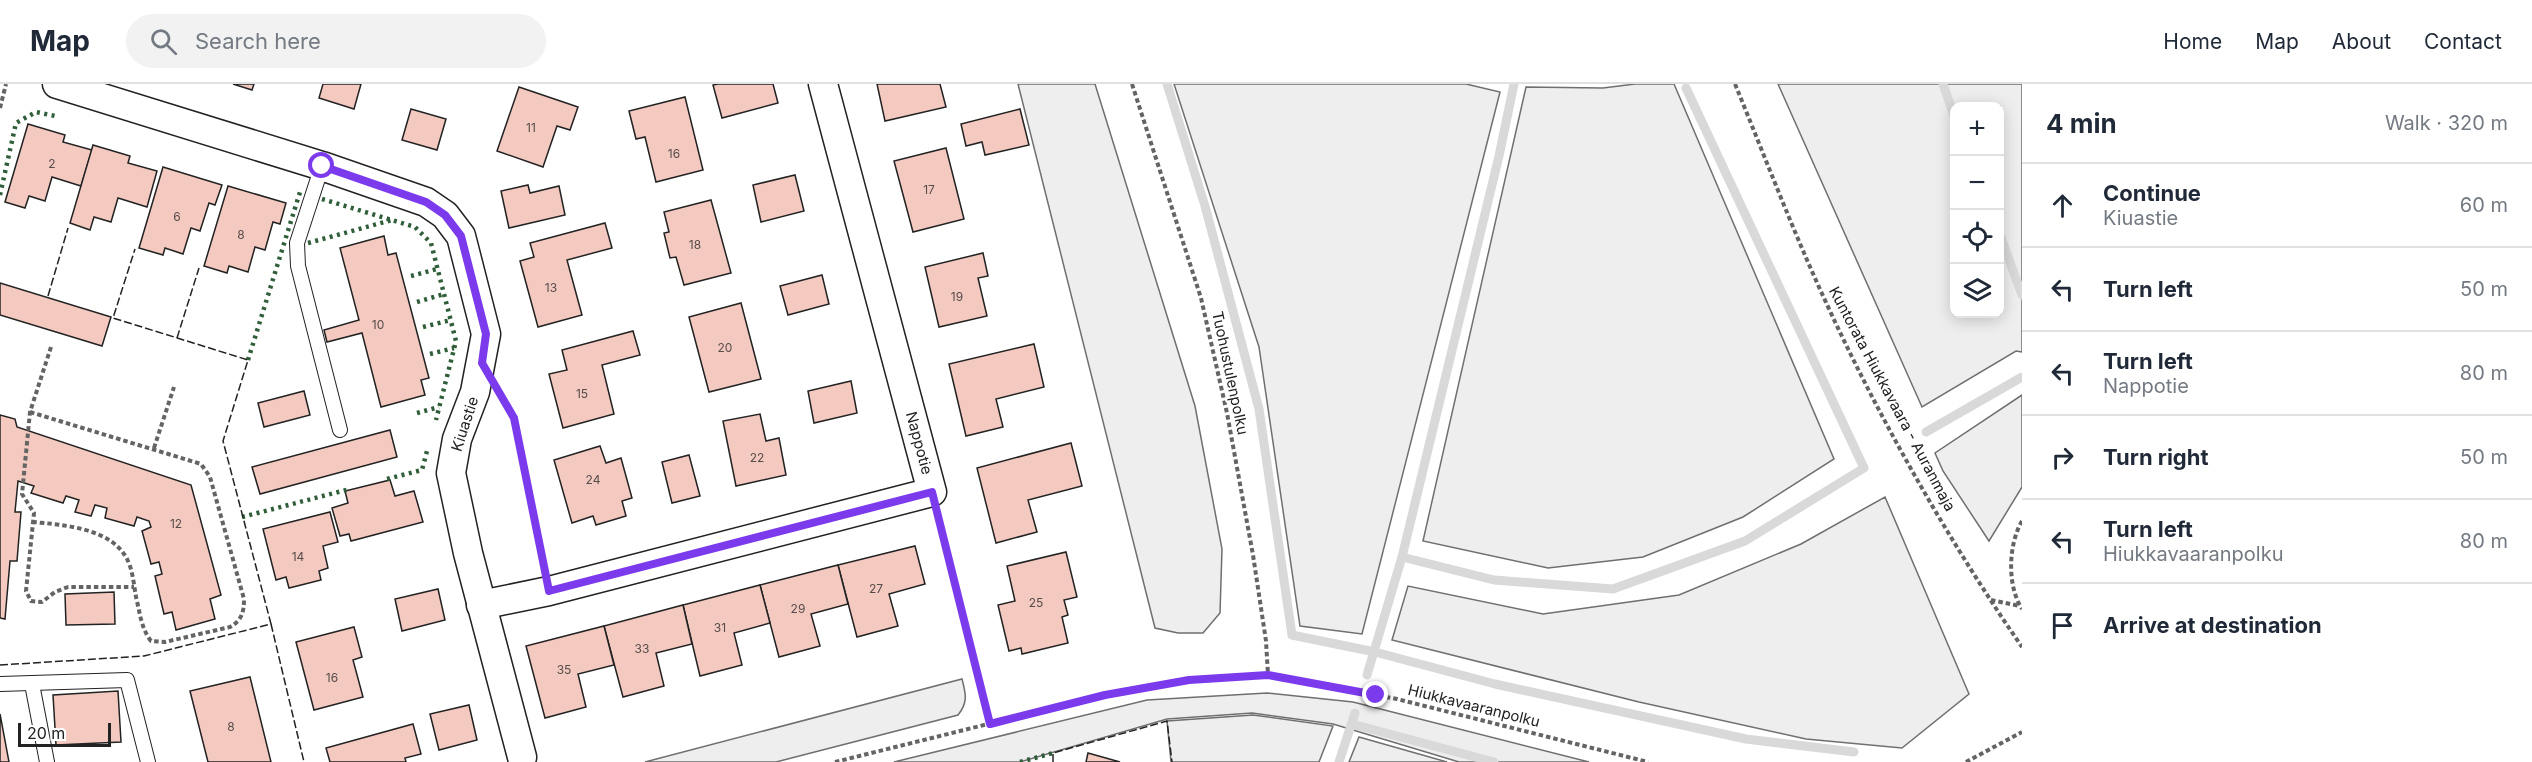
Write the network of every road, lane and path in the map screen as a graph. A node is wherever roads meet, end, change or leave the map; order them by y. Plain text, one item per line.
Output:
1 (6, 84) edge
2 (57, 84) edge
3 (823, 84) edge
4 (1132, 84) edge
5 (1735, 84) edge
6 (0, 108) edge
7 (322, 166) junction
8 (51, 347) dead end
9 (482, 363) junction
10 (174, 387) dead end
11 (30, 411) junction
12 (340, 430) dead end
13 (154, 448) junction
14 (932, 492) junction
15 (2022, 521) edge
16 (33, 522) junction
17 (134, 587) junction
18 (549, 591) junction
19 (1990, 600) junction
20 (481, 604) junction
21 (2021, 607) edge
22 (2022, 647) edge
23 (1268, 675) junction
24 (0, 684) edge
25 (33, 684) junction
26 (990, 724) junction
27 (2022, 732) edge
28 (522, 756) dead end
29 (47, 762) edge
30 (148, 762) edge
31 (835, 762) edge
32 (1648, 762) edge
33 (1966, 762) edge

1 - 6 path
2 - 7 street, Kiuastie
3 - 14 street, Nappotie
4 - 23 path, Tuohustulenpolku
5 - 19 path, Kuntorata Hiukkavaara - Auranmaja
7 - 9 street, Kiuastie
7 - 12 lane
8 - 11 path
9 - 18 path
9 - 20 street, Kiuastie
10 - 13 path
11 - 13 path
11 - 16 path
13 - 17 path
14 - 18 street, Nappotie
14 - 26 path
15 - 21 path
16 - 17 path
16 - 17 path
18 - 20 street, Nappotie
19 - 21 path
19 - 22 path, Kuntorata Hiukkavaara - Auranmaja
20 - 28 street, Kiuastie
23 - 26 path, Hiukkavaaranpolku
23 - 32 path, Hiukkavaaranpolku
24 - 25 lane
25 - 29 lane
25 - 30 lane
26 - 31 path, Hiukkavaaranpolku
27 - 33 path

